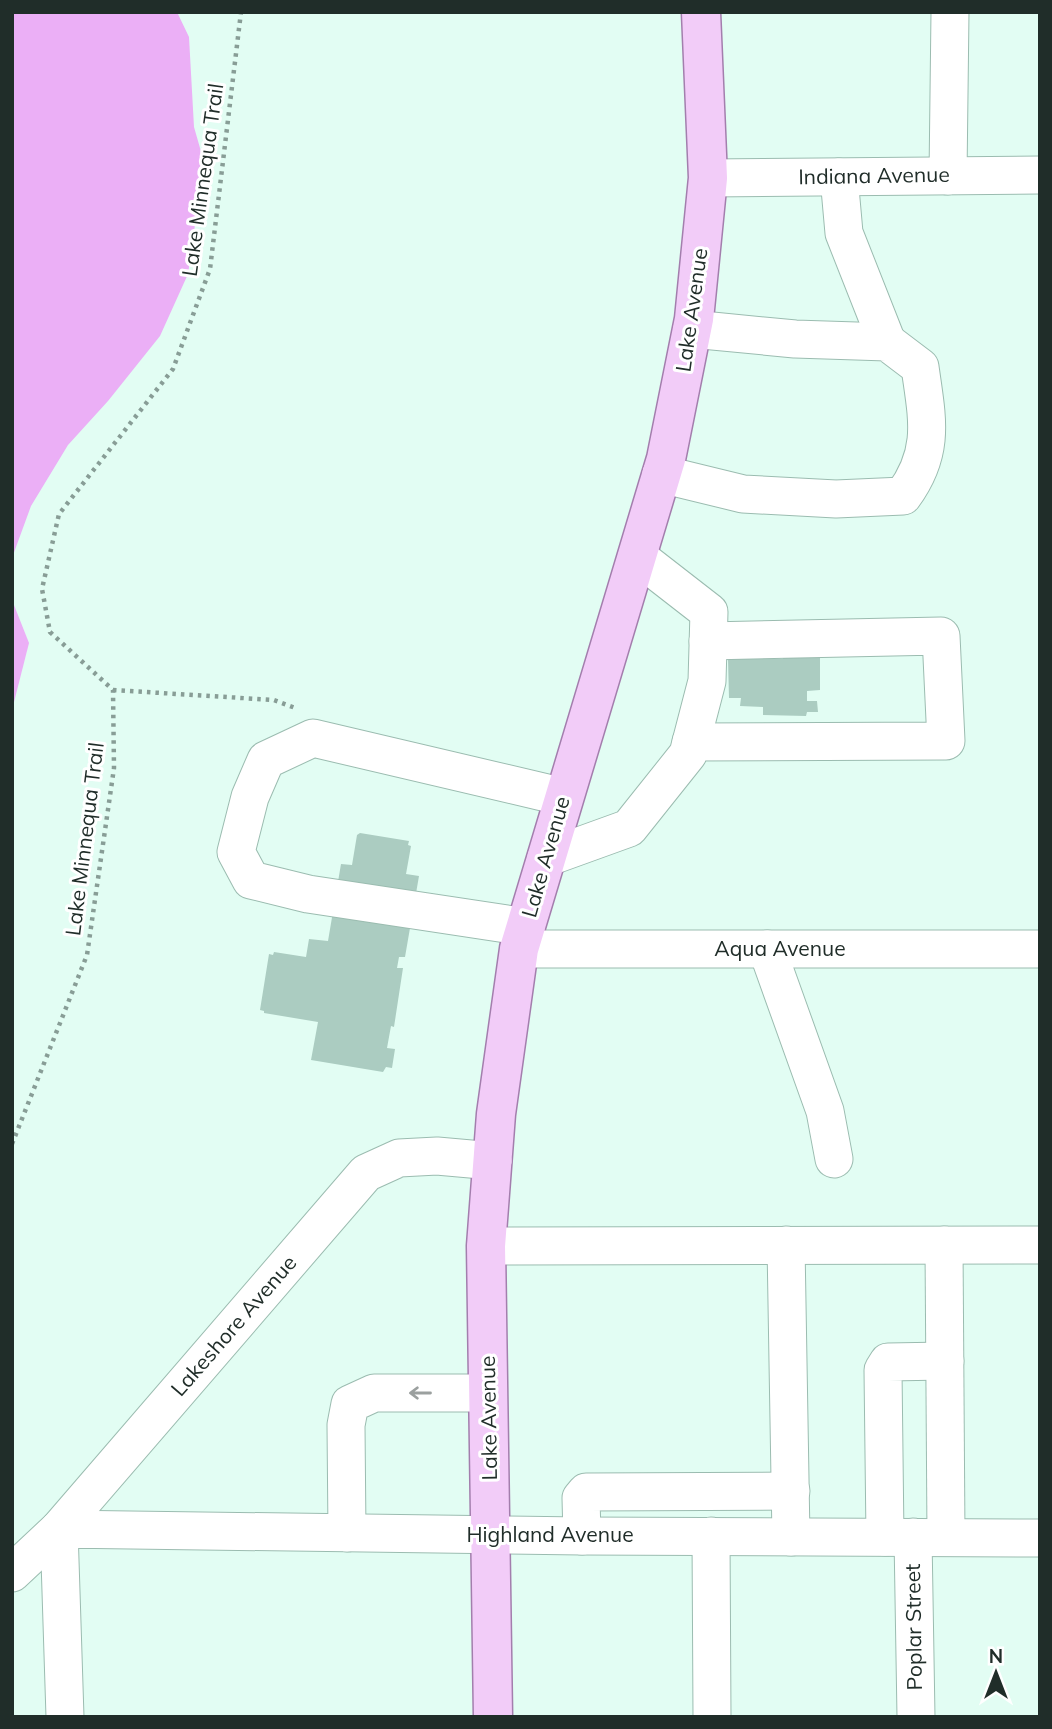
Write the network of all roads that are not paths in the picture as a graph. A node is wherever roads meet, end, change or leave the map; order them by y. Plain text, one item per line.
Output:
1 (701, 12) edge
2 (950, 12) edge
3 (1040, 175) edge
4 (948, 176) junction
5 (839, 177) junction
6 (708, 178) junction
7 (692, 329) junction
8 (887, 342) junction
9 (661, 474) junction
10 (636, 556) junction
11 (708, 641) junction
12 (691, 741) junction
13 (564, 797) junction
14 (547, 858) junction
15 (523, 938) junction
16 (767, 949) junction
17 (1040, 949) edge
18 (834, 1159) dead end
19 (493, 1161) junction
20 (786, 1245) junction
21 (944, 1245) junction
22 (1040, 1245) edge
23 (486, 1246) junction
24 (945, 1361) junction
25 (488, 1393) junction
26 (791, 1491) junction
27 (59, 1529) junction
28 (347, 1533) junction
29 (490, 1535) junction
30 (582, 1536) junction
31 (711, 1536) junction
32 (791, 1536) junction
33 (914, 1538) junction
34 (1040, 1538) edge
35 (12, 1573) edge
36 (65, 1717) edge
37 (493, 1717) edge
38 (712, 1717) edge
39 (916, 1717) edge

1 - 6 main road, Lake Avenue
2 - 4 street
3 - 4 street, Indiana Avenue
4 - 5 street, Indiana Avenue
5 - 6 street, Indiana Avenue
5 - 8 street
6 - 7 main road, Lake Avenue
7 - 8 street
7 - 9 main road, Lake Avenue
8 - 9 street
9 - 10 main road, Lake Avenue
10 - 11 street
10 - 13 main road, Lake Avenue
11 - 12 street
11 - 12 street
12 - 14 street
13 - 14 main road, Lake Avenue
13 - 15 street, Aqua Avenue
14 - 15 main road, Lake Avenue
15 - 16 street, Aqua Avenue
15 - 19 main road, Lake Avenue
16 - 17 street, Aqua Avenue
16 - 18 street
19 - 23 main road, Lake Avenue
19 - 27 street, Lakeshore Avenue
20 - 21 street
20 - 23 street
20 - 26 street
21 - 22 street
21 - 24 street
23 - 25 main road, Lake Avenue
24 - 33 street
24 - 33 street
25 -> 28 street
25 - 29 main road, Lake Avenue
26 - 30 street
26 - 32 street
27 - 28 street, Highland Avenue
27 - 35 street, Lakeshore Avenue
27 - 36 street
28 - 29 street, Highland Avenue
29 - 30 street, Highland Avenue
29 - 37 main road, Lake Avenue
30 - 31 street, Highland Avenue
31 - 32 street, Highland Avenue
31 - 38 street
32 - 33 street, Highland Avenue
33 - 34 street, Highland Avenue
33 - 39 street, Poplar Street

